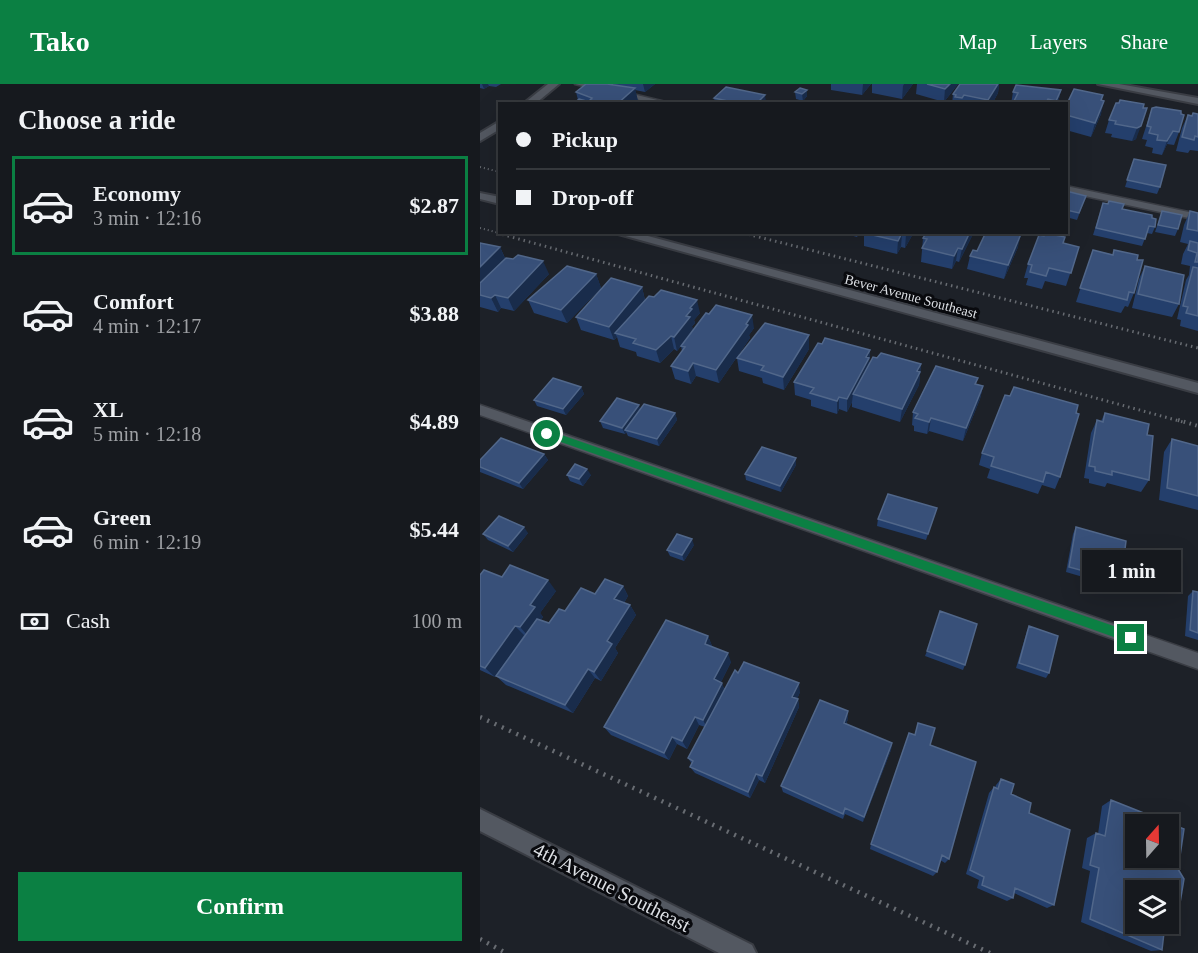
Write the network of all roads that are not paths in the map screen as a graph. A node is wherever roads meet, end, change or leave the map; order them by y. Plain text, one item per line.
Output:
1 (554, 84) edge
2 (579, 84) edge
3 (1103, 84) edge
4 (1198, 101) edge
5 (531, 102) edge
6 (661, 102) edge
7 (498, 125) edge
8 (480, 138) edge
9 (1068, 189) edge
10 (480, 196) edge
11 (498, 200) edge
12 (1198, 217) edge
13 (624, 234) edge
14 (1198, 388) edge
15 (480, 410) edge
16 (1198, 661) edge
17 (480, 820) edge
18 (744, 953) edge

1 - 5 street
2 - 6 lane
3 - 4 street
7 - 8 street
9 - 12 lane
10 - 11 street
13 - 14 street, Bever Avenue Southeast
15 - 16 lane
17 - 18 street, 4th Avenue Southeast

